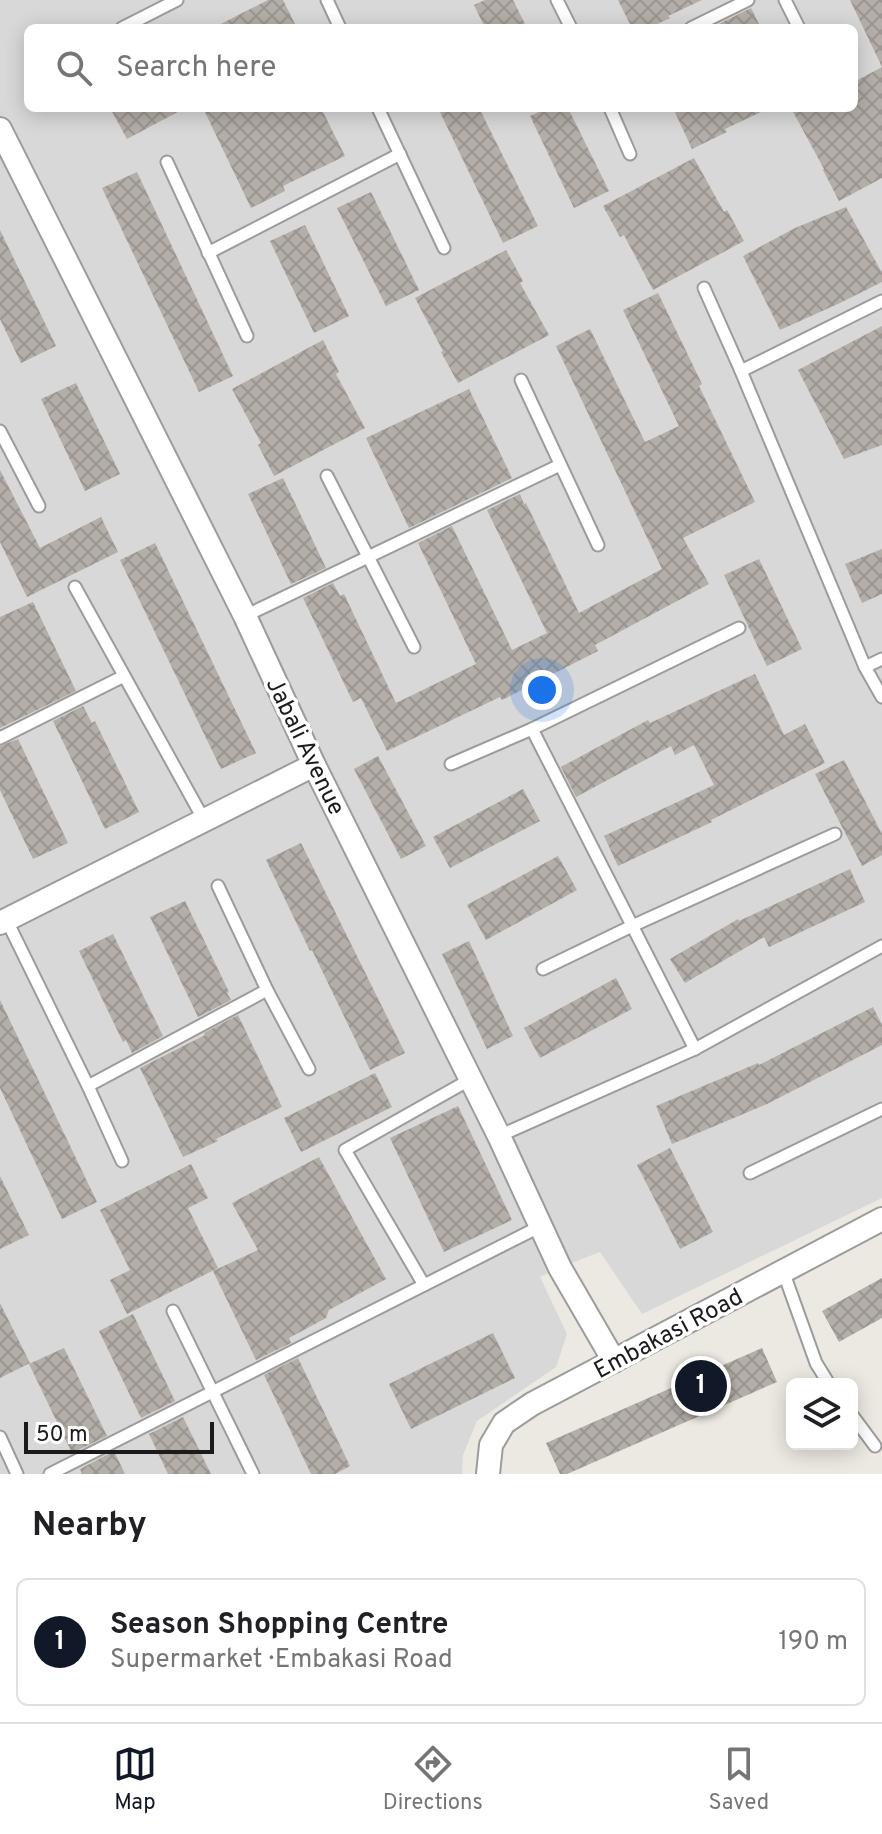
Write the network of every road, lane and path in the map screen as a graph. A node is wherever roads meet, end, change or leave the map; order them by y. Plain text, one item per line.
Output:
1 (177, 0) edge
2 (327, 0) edge
3 (557, 0) edge
4 (748, 0) edge
5 (785, 0) edge
6 (130, 24) edge
7 (338, 24) edge
8 (569, 24) edge
9 (699, 24) edge
10 (797, 24) edge
11 (380, 112) edge
12 (612, 112) edge
13 (0, 129) edge
14 (400, 154) junction
15 (630, 154) dead end
16 (167, 162) dead end
17 (444, 248) dead end
18 (208, 253) junction
19 (704, 288) dead end
20 (882, 301) edge
21 (247, 336) dead end
22 (741, 371) junction
23 (521, 380) dead end
24 (1, 433) edge
25 (560, 465) junction
26 (327, 476) dead end
27 (39, 506) dead end
28 (598, 545) dead end
29 (368, 557) junction
30 (75, 587) dead end
31 (245, 616) junction
32 (739, 628) dead end
33 (414, 647) dead end
34 (882, 659) edge
35 (865, 667) junction
36 (124, 676) junction
37 (882, 697) edge
38 (532, 729) junction
39 (0, 738) edge
40 (451, 764) dead end
41 (314, 765) junction
42 (204, 820) junction
43 (835, 834) dead end
44 (218, 886) dead end
45 (3, 921) edge
46 (632, 926) junction
47 (881, 950) edge
48 (543, 969) dead end
49 (267, 990) junction
50 (695, 1049) junction
51 (309, 1069) dead end
52 (471, 1079) junction
53 (88, 1086) junction
54 (882, 1109) edge
55 (499, 1136) junction
56 (122, 1161) dead end
57 (750, 1173) dead end
58 (882, 1219) edge
59 (541, 1226) junction
60 (783, 1271) junction
61 (424, 1285) junction
62 (173, 1311) dead end
63 (614, 1361) junction
64 (825, 1378) edge
65 (213, 1392) junction
66 (858, 1423) edge
67 (0, 1437) edge
68 (875, 1446) dead end
69 (17, 1474) edge
70 (50, 1474) edge
71 (253, 1474) edge
72 (488, 1474) edge

1 - 6 lane
2 - 7 lane
3 - 8 lane
4 - 9 lane
5 - 10 lane
11 - 14 lane
12 - 15 lane
13 - 31 street, Jabali Avenue
14 - 17 lane
14 - 18 lane
16 - 18 lane
18 - 21 lane
19 - 22 lane
20 - 22 lane
22 - 35 lane
23 - 25 lane
24 - 27 lane
25 - 28 lane
25 - 29 lane
26 - 29 lane
29 - 31 lane
29 - 33 lane
30 - 36 lane
31 - 41 street, Jabali Avenue
32 - 38 lane
34 - 35 lane
35 - 37 lane
36 - 39 lane
36 - 42 lane
38 - 40 lane
38 - 46 lane
41 - 42 street
41 - 52 street, Jabali Avenue
42 - 45 street
43 - 46 lane
44 - 49 lane
45 - 53 lane
46 - 48 lane
46 - 50 lane
47 - 50 lane
49 - 51 lane
49 - 53 lane
50 - 55 lane
52 - 55 street, Jabali Avenue
52 - 61 lane
53 - 56 lane
54 - 57 lane
55 - 59 street, Jabali Avenue
58 - 60 street, Embakasi Road
59 - 61 lane
59 - 63 street, Jabali Avenue
60 - 63 street, Embakasi Road
60 - 64 lane
61 - 65 lane
62 - 65 lane
63 - 72 street, Embakasi Road
65 - 70 lane
65 - 71 lane
66 - 68 lane
67 - 69 lane

